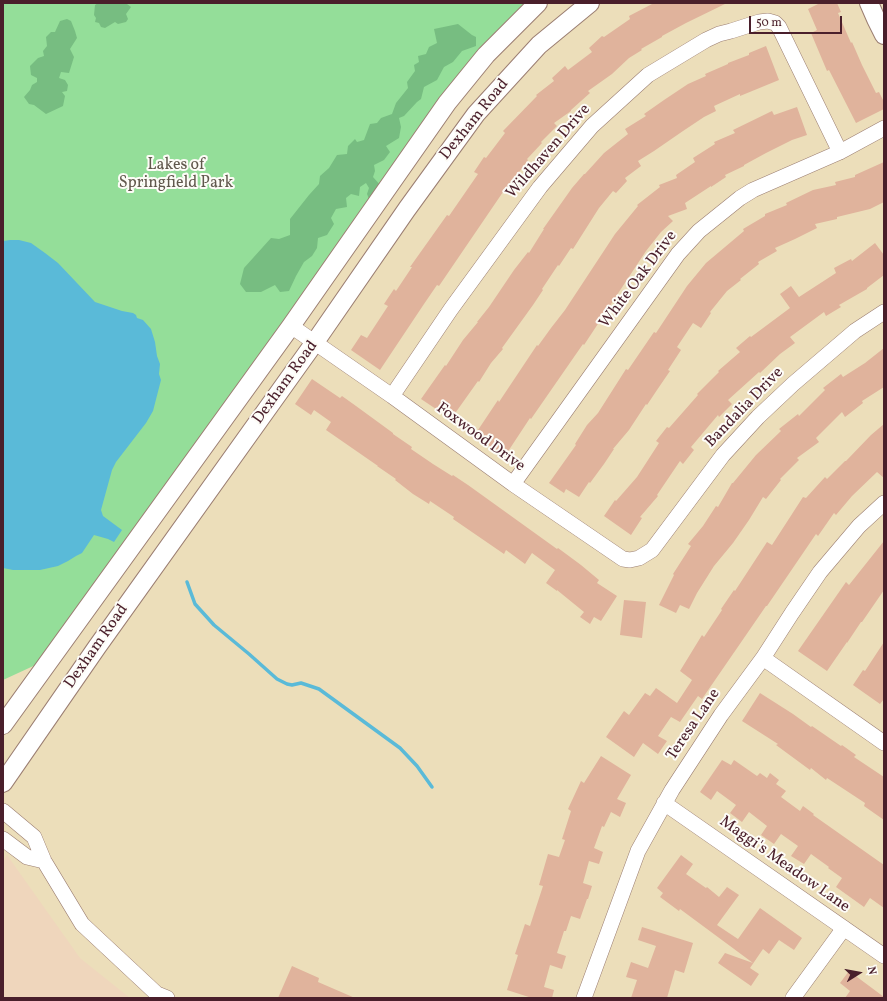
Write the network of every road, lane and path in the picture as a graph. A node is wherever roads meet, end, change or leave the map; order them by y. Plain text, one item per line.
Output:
1 (538, 3) edge
2 (590, 3) edge
3 (869, 3) edge
4 (884, 35) edge
5 (884, 128) edge
6 (840, 152) junction
7 (884, 312) edge
8 (291, 326) junction
9 (315, 342) junction
10 (392, 396) junction
11 (513, 484) junction
12 (884, 503) edge
13 (652, 550) joint
14 (763, 658) junction
15 (3, 725) edge
16 (884, 742) edge
17 (3, 783) edge
18 (664, 803) junction
19 (3, 811) edge
20 (3, 839) edge
21 (44, 860) junction
22 (844, 928) junction
23 (884, 956) edge
24 (167, 998) edge
25 (584, 998) edge
26 (793, 998) edge

1 - 8 street, Dexham Road
2 - 9 street, Dexham Road
3 - 4 street
5 - 6 street, White Oak Drive
6 - 10 street, Wildhaven Drive
6 - 11 street, White Oak Drive
7 - 13 street, Bandalia Drive
8 - 9 street, Foxwood Drive
8 - 15 street, Dexham Road
9 - 10 street, Foxwood Drive
9 - 17 street, Dexham Road
10 - 11 street, Foxwood Drive
11 - 13 street, Foxwood Drive
12 - 14 street, Teresa Lane
14 - 16 street
14 - 18 street, Teresa Lane
18 - 22 street, Maggi's Meadow Lane
18 - 25 street, Teresa Lane
19 - 21 street
20 - 21 street
21 - 24 street
22 - 23 street, Maggi's Meadow Lane
22 - 26 street

